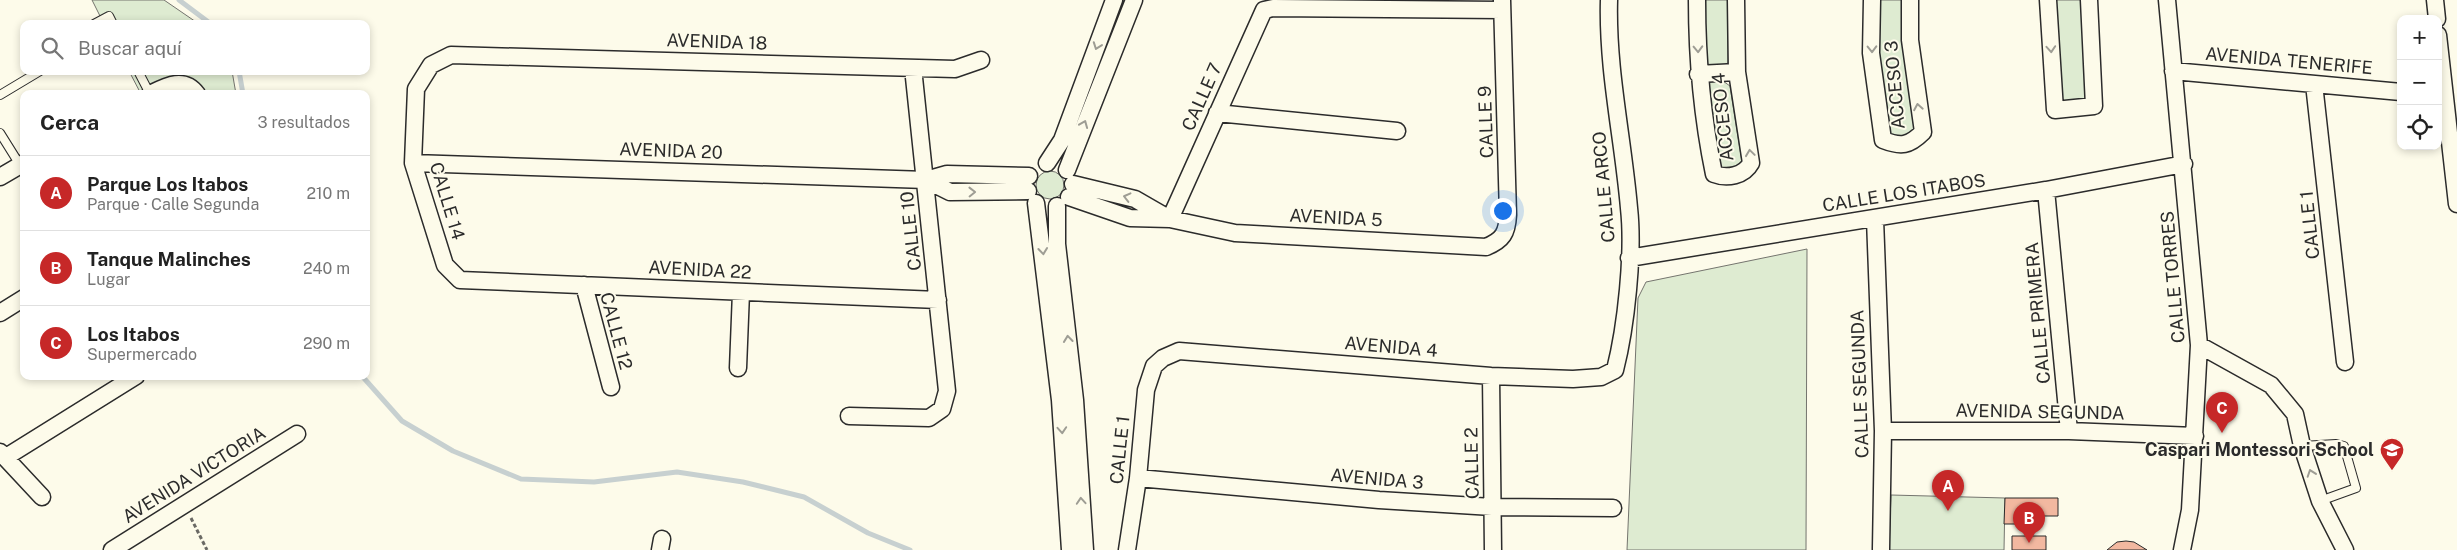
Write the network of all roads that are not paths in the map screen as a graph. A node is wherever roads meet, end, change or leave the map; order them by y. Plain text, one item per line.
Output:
1 (1114, 0) edge
2 (1134, 0) edge
3 (1609, 0) edge
4 (1697, 0) edge
5 (1736, 0) edge
6 (1872, 0) edge
7 (1910, 0) edge
8 (2048, 0) edge
9 (2089, 0) edge
10 (2167, 0) edge
11 (2435, 0) edge
12 (1502, 5) edge
13 (2437, 15) edge
14 (102, 20) edge
15 (111, 20) edge
16 (452, 55) joint
17 (981, 60) dead end
18 (2441, 60) edge
19 (913, 68) junction
20 (2173, 71) junction
21 (1737, 72) junction
22 (1698, 74) junction
23 (33, 75) edge
24 (140, 75) edge
25 (2314, 84) junction
26 (148, 90) edge
27 (158, 90) edge
28 (194, 90) edge
29 (2397, 92) edge
30 (0, 95) edge
31 (2446, 96) edge
32 (1217, 113) junction
33 (1397, 131) dead end
34 (0, 134) edge
35 (20, 161) edge
36 (414, 163) junction
37 (1046, 163) junction
38 (2184, 164) junction
39 (20, 165) edge
40 (0, 177) edge
41 (926, 180) junction
42 (1066, 189) junction
43 (1031, 190) junction
44 (2046, 190) junction
45 (2457, 204) edge
46 (1875, 218) junction
47 (1170, 219) junction
48 (1500, 242) joint
49 (1629, 258) junction
50 (460, 280) joint
51 (584, 285) junction
52 (741, 292) junction
53 (20, 300) edge
54 (938, 300) junction
55 (0, 313) edge
56 (2199, 345) junction
57 (1162, 358) joint
58 (2345, 362) dead end
59 (738, 368) dead end
60 (1615, 370) joint
61 (1491, 376) junction
62 (129, 380) edge
63 (611, 387) dead end
64 (1067, 400) junction
65 (849, 416) dead end
66 (1883, 431) junction
67 (2069, 431) junction
68 (297, 434) dead end
69 (2195, 436) junction
70 (2302, 446) junction
71 (3, 455) edge
72 (1138, 478) junction
73 (42, 497) dead end
74 (2320, 501) junction
75 (1492, 507) junction
76 (1613, 508) dead end
77 (1881, 549) edge
78 (112, 550) edge
79 (1070, 550) edge
80 (1084, 550) edge
81 (1127, 550) edge
82 (1493, 550) edge
83 (2182, 550) edge
84 (2345, 550) edge

1 -> 37 street
42 -> 2 street
3 - 49 street, CALLE ARCO
4 -> 22 street, ACCESO 4
5 - 21 street, ACCESO 4
6 -> 7 street, ACCESO 3
8 -> 9 street
10 - 20 street, CALLE TORRES
11 - 13 street
12 - 32 street, CALLE 7
12 - 48 street, CALLE 9
14 - 15 lane
16 - 19 street, AVENIDA 18
16 - 36 street, CALLE 14
17 - 19 street, AVENIDA 18
18 - 31 street
19 - 41 street, CALLE 10
20 - 25 street, AVENIDA TENERIFE
20 - 38 street, CALLE TORRES
21 - 22 street
22 -> 21 street, ACCESO 4
23 - 30 lane
24 - 26 lane
25 - 29 street, AVENIDA TENERIFE
25 - 58 street, CALLE 1
27 - 28 street
31 - 45 street
32 - 33 street
32 - 47 street, CALLE 7
34 - 35 lane
36 - 41 street, AVENIDA 20
36 - 50 street, CALLE 14
37 - 42 street
37 - 43 street
38 - 44 street, CALLE LOS ITABOS
38 - 56 street, CALLE TORRES
39 - 40 street
41 - 43 street, AVENIDA 20
41 - 54 street, CALLE 10
42 - 43 street, AVENIDA 20
42 - 47 street, AVENIDA 5
64 -> 42 street
43 -> 64 street
44 - 46 street, CALLE LOS ITABOS
44 - 67 street, CALLE PRIMERA
46 - 49 street, CALLE LOS ITABOS
46 - 66 street, CALLE SEGUNDA
47 - 48 street, AVENIDA 5
49 - 60 street, CALLE ARCO
50 - 51 street, AVENIDA 22
51 - 52 street, AVENIDA 22
51 - 63 street, CALLE 12
52 - 54 street, AVENIDA 22
52 - 59 street
53 - 55 street
54 - 65 street, CALLE 10
56 - 69 street, CALLE TORRES
56 - 70 street
57 - 61 street, AVENIDA 4
57 - 72 street, CALLE 1
60 - 61 street, AVENIDA 4
61 - 75 street, CALLE 2
62 - 71 street
64 -> 79 street
80 -> 64 street
66 - 67 street, AVENIDA SEGUNDA
66 - 77 street, CALLE SEGUNDA
67 - 69 street, AVENIDA SEGUNDA
68 - 78 street, AVENIDA VICTORIA
69 - 83 street, CALLE TORRES
74 -> 70 street
70 - 74 lane
71 - 73 street
72 - 75 street, AVENIDA 3
72 - 81 street, CALLE 1
74 - 84 street
75 - 76 street, AVENIDA 3
75 - 82 street, CALLE 2

